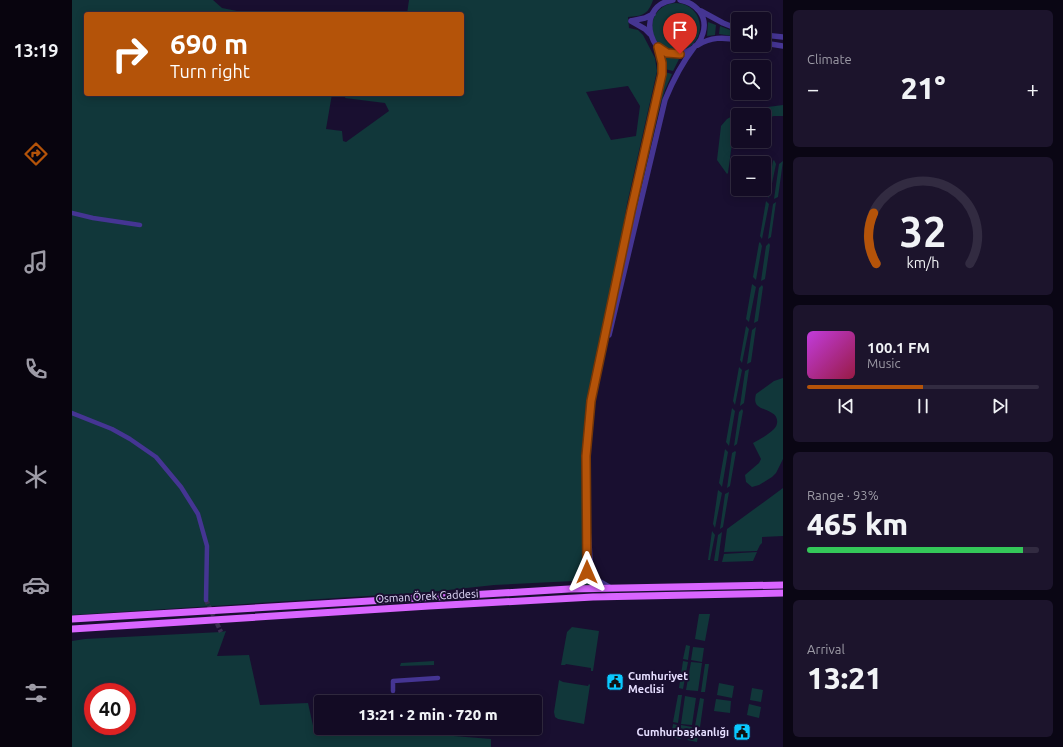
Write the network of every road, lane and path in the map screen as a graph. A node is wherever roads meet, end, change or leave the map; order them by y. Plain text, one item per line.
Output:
1 (673, 0) edge
2 (680, 0) edge
3 (697, 8) junction
4 (653, 14) junction
5 (731, 26) edge
6 (650, 34) junction
7 (771, 36) edge
8 (783, 37) edge
9 (731, 39) edge
10 (771, 44) edge
11 (695, 46) junction
12 (783, 46) edge
13 (658, 47) junction
14 (72, 212) edge
15 (140, 225) dead end
16 (72, 413) edge
17 (589, 419) junction
18 (587, 521) junction
19 (783, 585) edge
20 (609, 587) junction
21 (569, 589) junction
22 (783, 594) edge
23 (206, 600) tunnel mouth
24 (72, 619) edge
25 (72, 629) edge
26 (438, 678) dead end
27 (393, 691) dead end

1 - 4 street
2 - 3 street
3 - 5 street
3 - 11 street
4 - 6 street
4 - 6 street
6 - 13 street
7 - 8 street
9 - 11 street
10 - 12 street
11 - 13 street
11 - 17 street
13 - 17 street
14 - 15 street
16 - 23 street
17 - 18 street
18 - 20 street
18 - 21 street
19 - 20 main road, Osman Örek Caddesi
20 - 21 main road, Osman Örek Caddesi
21 - 24 main road, Osman Örek Caddesi
22 - 25 main road, Osman Örek Caddesi
26 - 27 street

